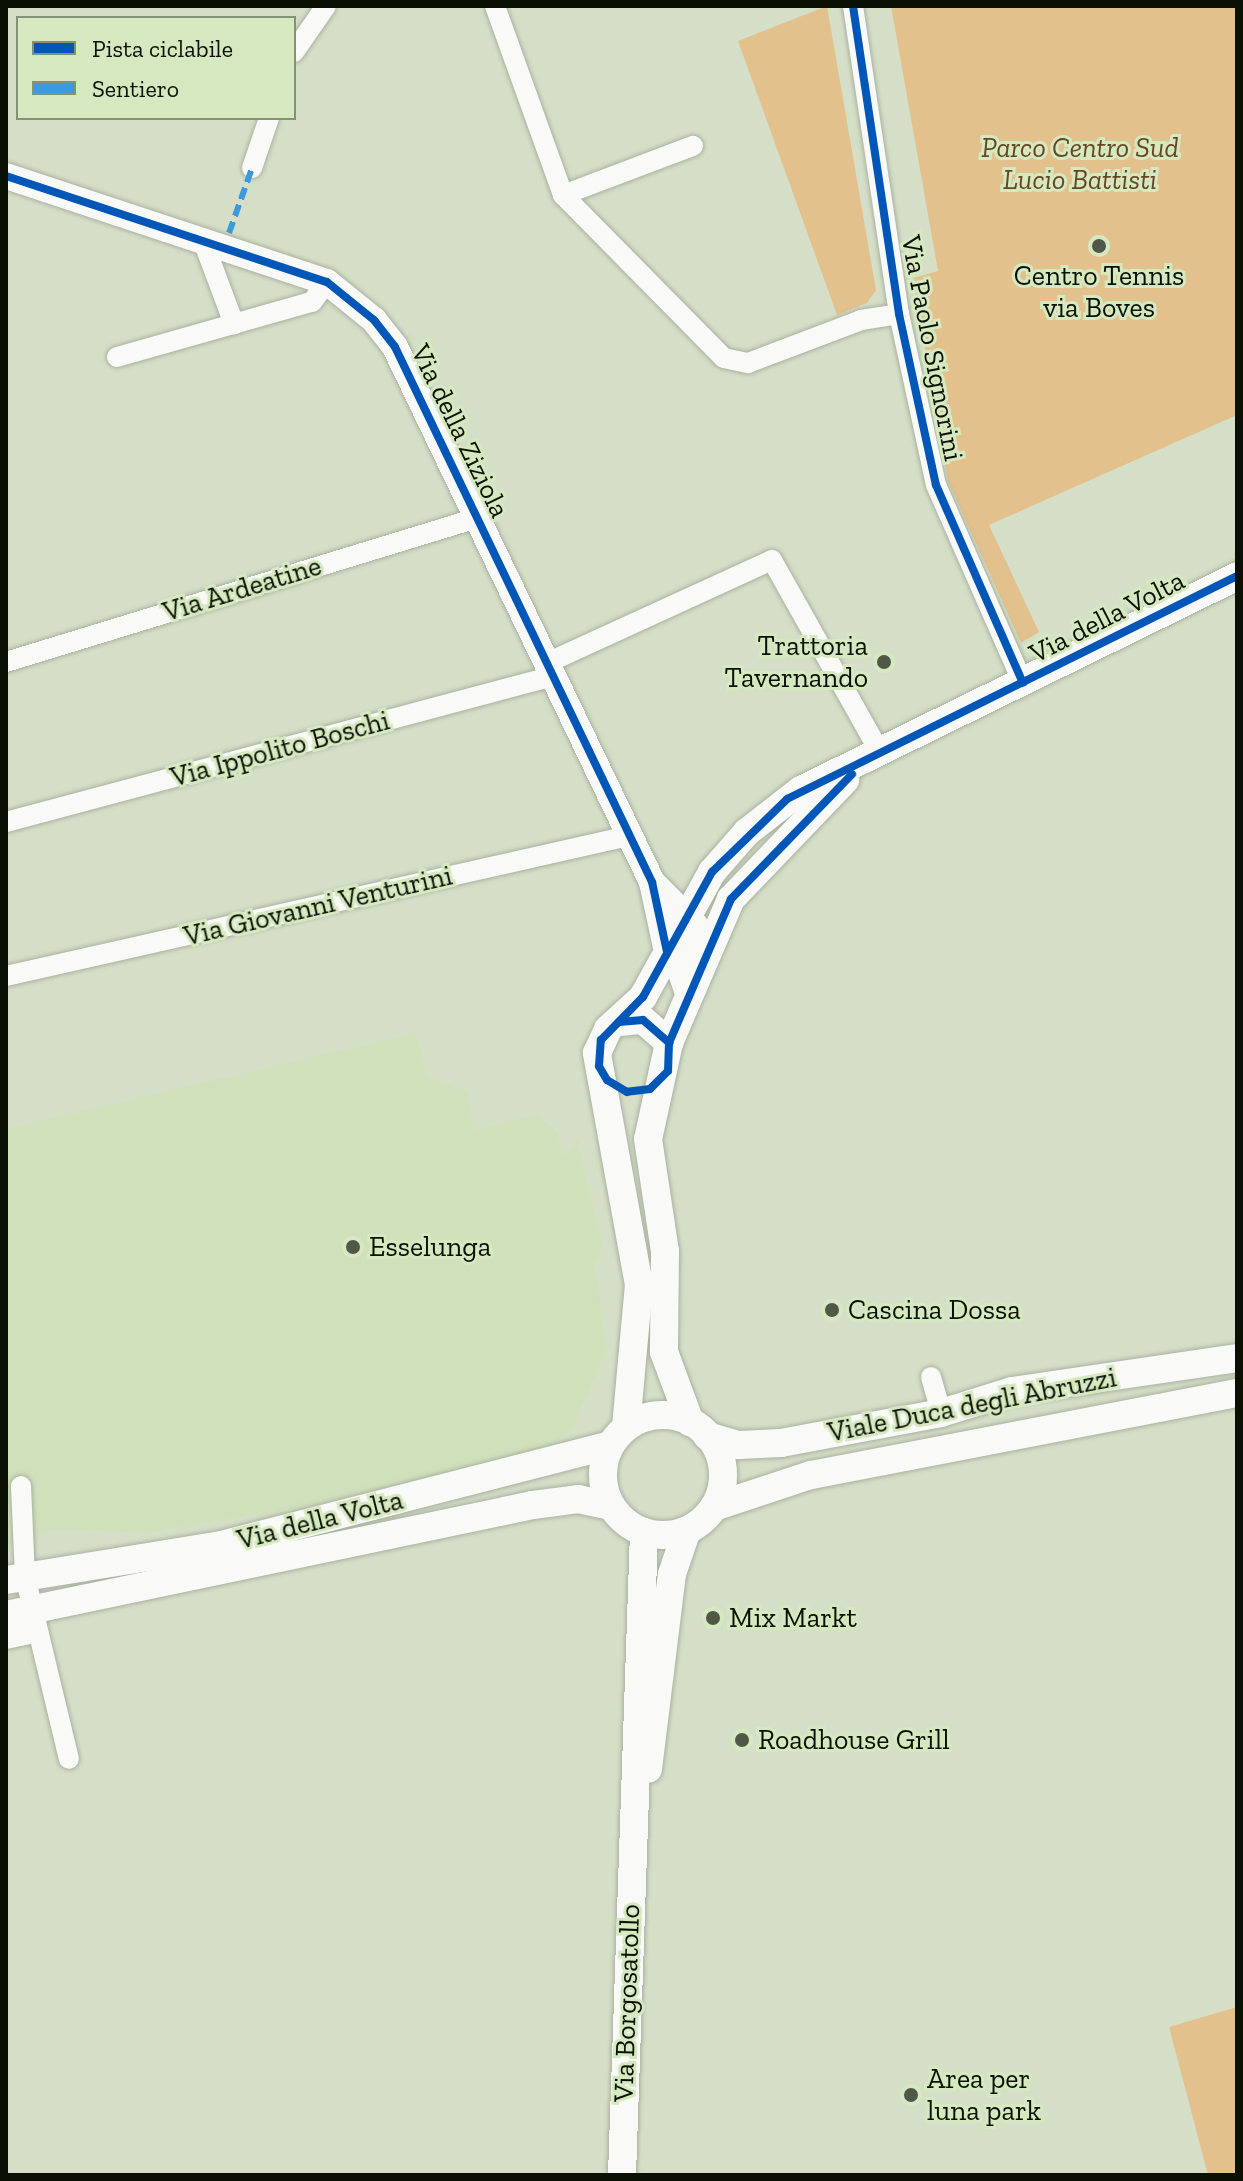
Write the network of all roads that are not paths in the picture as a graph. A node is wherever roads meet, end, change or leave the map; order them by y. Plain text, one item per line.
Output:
1 (326, 6) edge
2 (495, 6) edge
3 (853, 6) edge
4 (296, 49) edge
5 (268, 120) edge
6 (693, 146) dead end
7 (252, 168) dead end
8 (6, 176) edge
9 (563, 195) junction
10 (203, 241) junction
11 (327, 282) junction
12 (899, 314) junction
13 (234, 324) junction
14 (117, 357) dead end
15 (479, 517) junction
16 (1237, 576) edge
17 (6, 662) edge
18 (550, 670) junction
19 (1023, 683) junction
20 (874, 757) junction
21 (6, 822) edge
22 (629, 836) junction
23 (652, 882) junction
24 (687, 913) junction
25 (667, 952) junction
26 (6, 976) edge
27 (688, 993) junction
28 (619, 1022) junction
29 (669, 1043) junction
30 (607, 1080) junction
31 (659, 1082) junction
32 (1237, 1358) edge
33 (931, 1377) dead end
34 (1237, 1393) edge
35 (941, 1413) junction
36 (699, 1429) junction
37 (618, 1436) junction
38 (21, 1486) dead end
39 (611, 1506) junction
40 (714, 1507) junction
41 (687, 1530) junction
42 (644, 1532) junction
43 (16, 1578) edge
44 (26, 1618) edge
45 (6, 1639) edge
46 (69, 1759) dead end
47 (632, 1830) junction
48 (622, 2175) edge

1 - 4 street
2 - 9 street, Via Paolo Signorini
3 - 12 street, Via Paolo Signorini
5 - 7 street
6 - 9 street
8 - 10 street, Via della Ziziola
9 - 12 street, Via Paolo Signorini
10 - 11 street, Via della Ziziola
10 - 13 street
11 - 13 street
11 - 15 street, Via della Ziziola
12 - 19 street, Via Paolo Signorini
13 - 14 street
15 - 17 street, Via Ardeatine
15 - 18 street, Via della Ziziola
16 - 19 main road, Via della Volta
18 - 20 street, Via Ippolito Boschi
18 - 21 street, Via Ippolito Boschi
18 - 22 street, Via della Ziziola
19 - 20 main road, Via della Volta
20 - 24 main road, Via della Volta
20 - 27 main road, Via della Volta
22 - 23 street, Via della Ziziola
22 - 26 street, Via Giovanni Venturini
23 - 24 street
23 - 25 street
24 - 25 main road, Via della Volta
24 - 27 street
25 - 28 main road, Via della Volta
27 - 29 main road, Via della Volta
28 - 29 main road
28 - 30 main road, Via della Volta
29 - 31 main road, Via della Volta
30 - 31 main road
30 - 37 main road, Via della Volta
31 - 36 main road, Via della Volta
32 - 35 main road, Viale Duca degli Abruzzi
33 - 35 street
34 - 40 main road, Viale Duca degli Abruzzi
35 - 36 main road, Viale Duca degli Abruzzi
36 - 37 main road, Via della Volta
36 - 40 main road, Via della Volta
37 - 39 main road, Via della Volta
37 - 43 main road, Via della Volta
38 - 43 street
39 - 42 main road, Via della Volta
39 - 44 main road, Via della Volta
40 - 41 main road
41 - 42 main road
41 - 47 main road, Via Borgosatollo
42 - 47 main road, Via Borgosatollo
43 - 44 street
44 - 45 street, Via della Volta
44 - 46 street
47 - 48 main road, Via Borgosatollo

